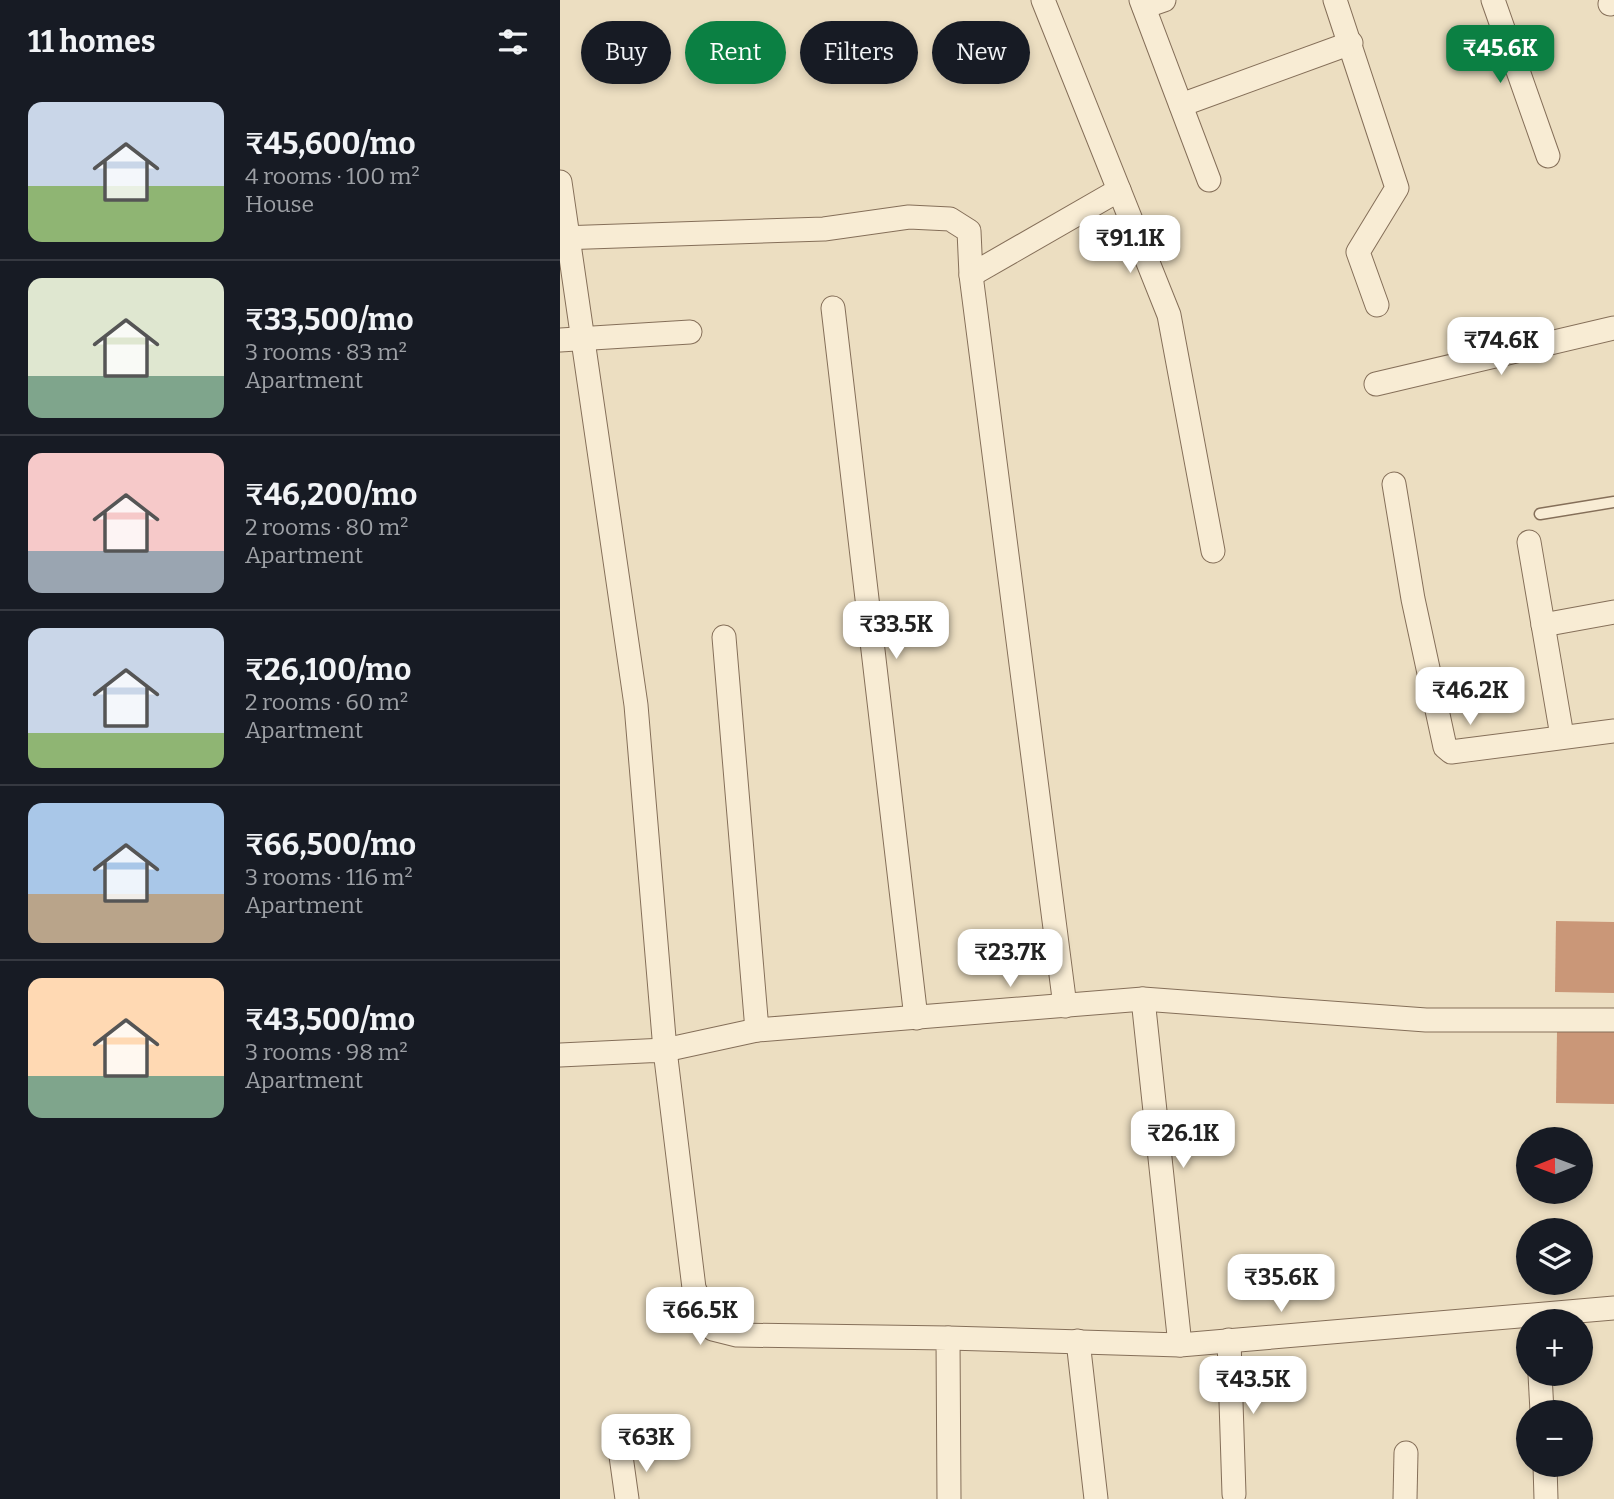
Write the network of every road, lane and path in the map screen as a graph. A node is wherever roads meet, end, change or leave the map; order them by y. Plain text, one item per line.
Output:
1 (1043, 0) edge
2 (1335, 0) edge
3 (1493, 0) edge
4 (1150, 2) edge
5 (1351, 43) junction
6 (1181, 105) junction
7 (1548, 156) dead end
8 (1209, 180) dead end
9 (560, 182) edge
10 (1119, 190) junction
11 (564, 238) edge
12 (971, 275) junction
13 (1377, 305) dead end
14 (832, 308) dead end
15 (1614, 328) edge
16 (690, 332) dead end
17 (571, 339) edge
18 (1376, 384) dead end
19 (1394, 484) dead end
20 (1614, 502) edge
21 (1540, 514) dead end
22 (1529, 542) dead end
23 (1213, 551) dead end
24 (1614, 612) edge
25 (1543, 625) junction
26 (724, 638) dead end
27 (1614, 731) edge
28 (1562, 736) junction
29 (1143, 999) junction
30 (1065, 1006) junction
31 (916, 1018) junction
32 (1614, 1020) edge
33 (757, 1030) junction
34 (665, 1050) junction
35 (560, 1055) edge
36 (1614, 1308) edge
37 (1593, 1311) edge
38 (1516, 1319) edge
39 (948, 1338) junction
40 (1228, 1340) junction
41 (1078, 1341) junction
42 (1180, 1345) junction
43 (1406, 1454) dead end
44 (621, 1456) dead end
45 (1545, 1477) edge
46 (1234, 1494) dead end
47 (628, 1499) edge
48 (949, 1499) edge
49 (1096, 1499) edge
50 (1405, 1499) edge
51 (1546, 1499) edge

1 - 10 street
2 - 5 street
3 - 7 street
4 - 6 street
5 - 6 street
5 - 13 street
6 - 8 street
9 - 11 street
10 - 12 street
10 - 23 street
11 - 12 street
11 - 17 street
12 - 30 street
14 - 31 street
15 - 18 street
16 - 17 street
17 - 34 street
19 - 28 street
20 - 21 lane
22 - 25 street
24 - 25 street
25 - 28 street
26 - 33 street
27 - 28 street
29 - 30 street
29 - 32 street
29 - 42 street
30 - 31 street
31 - 33 street
33 - 34 street
34 - 35 street
34 - 39 street
36 - 37 street
38 - 40 street
39 - 41 street
39 - 48 street
40 - 42 street
40 - 46 street
41 - 42 street
41 - 49 street
43 - 50 street
44 - 47 street
45 - 51 street

